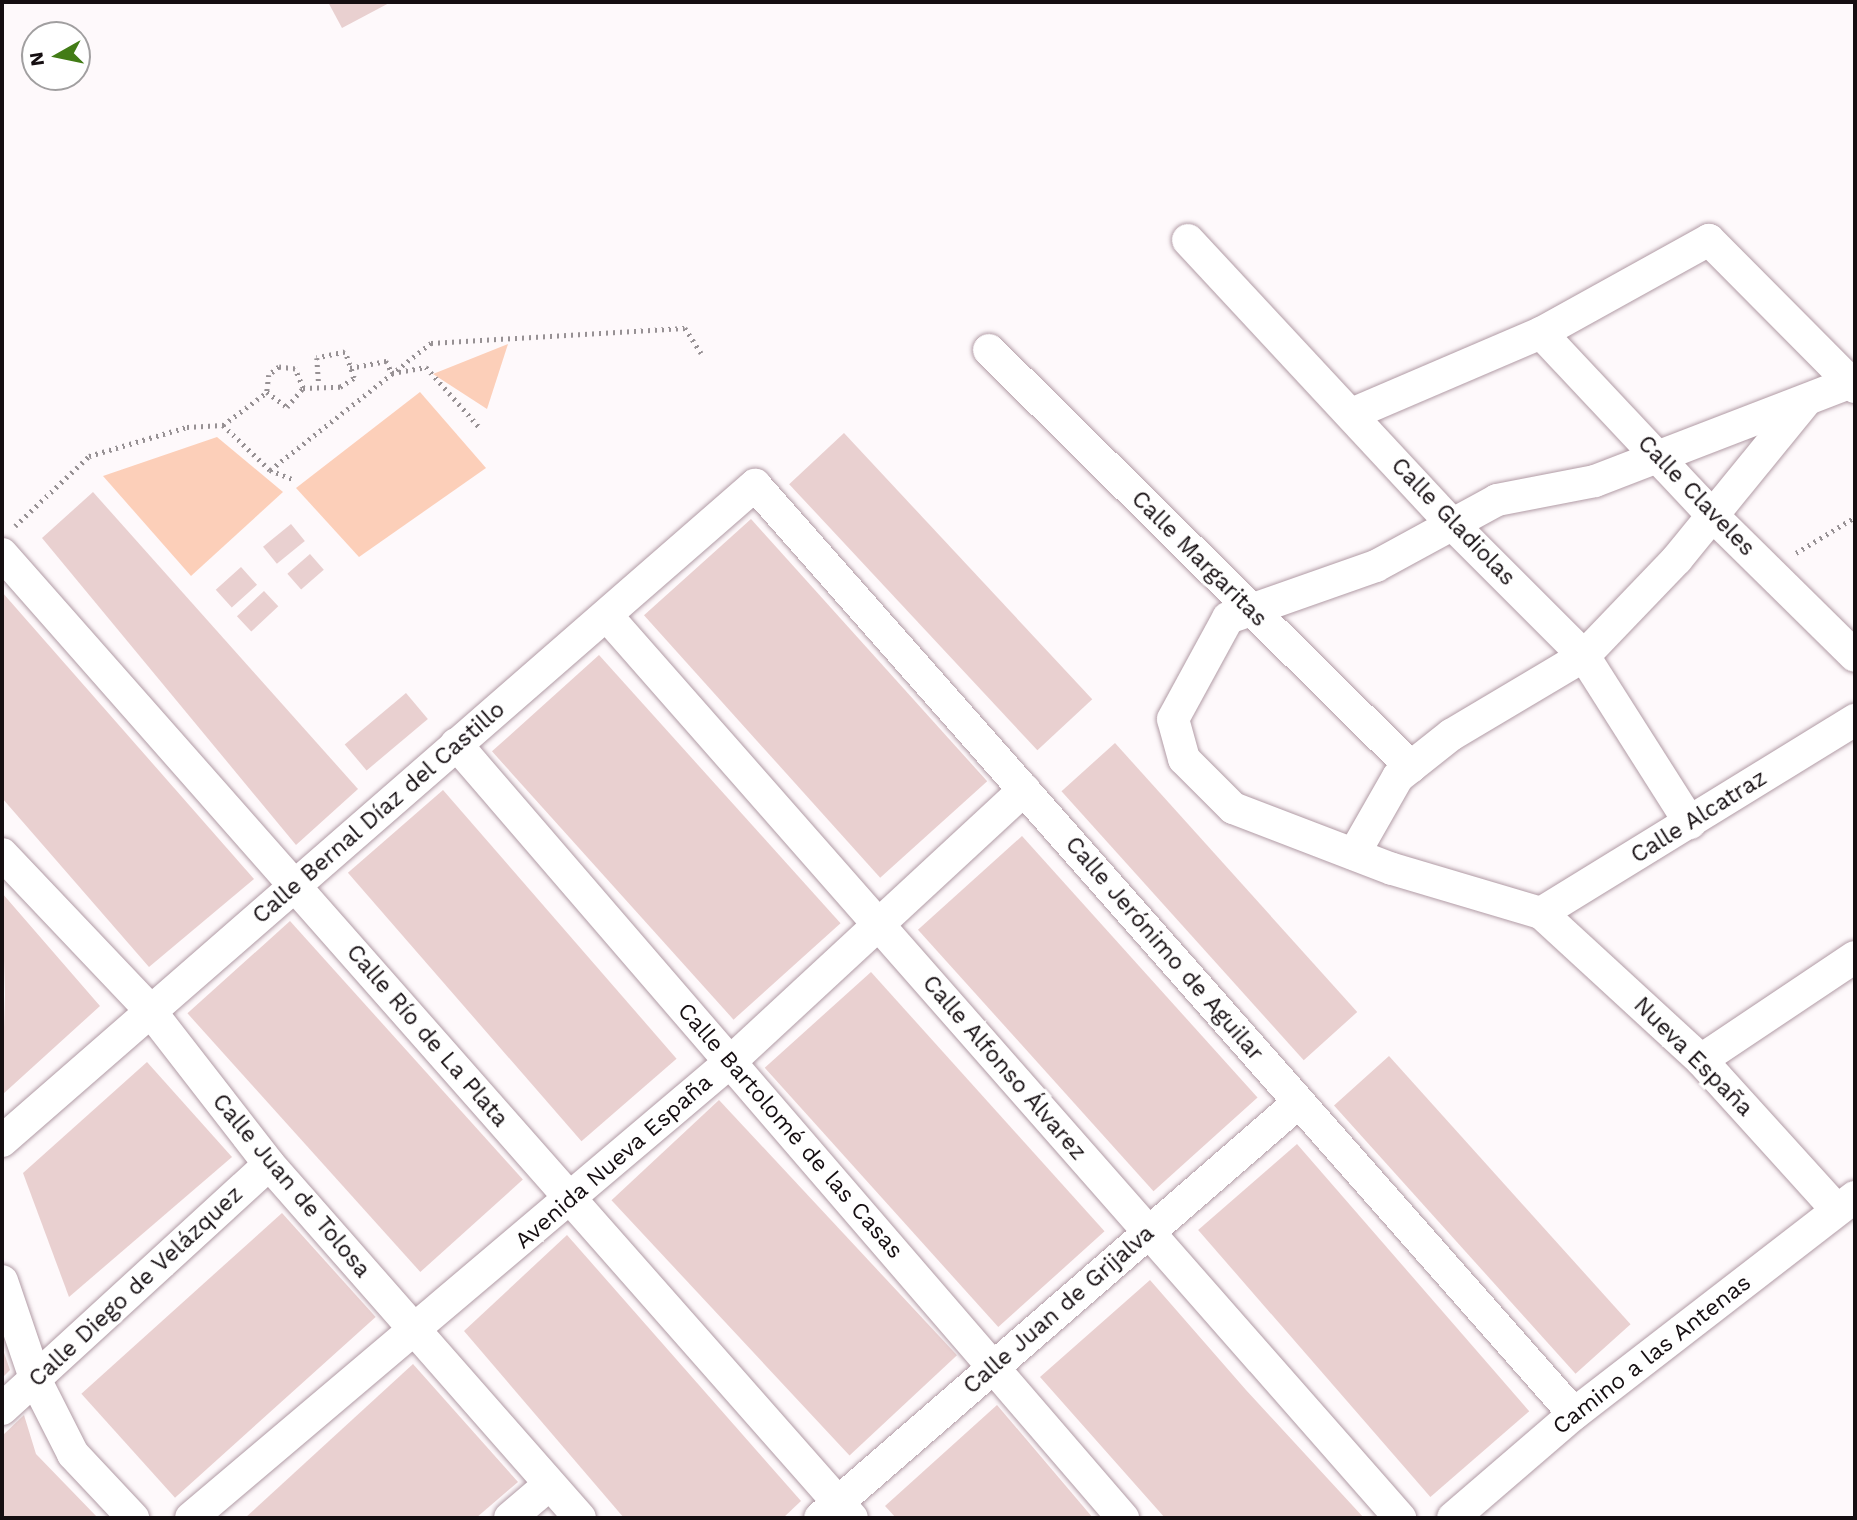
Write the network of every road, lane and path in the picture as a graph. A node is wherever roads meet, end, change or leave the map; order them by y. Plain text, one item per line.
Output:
1 (1188, 240) dead end
2 (1541, 333) junction
3 (989, 350) dead end
4 (701, 353) dead end
5 (350, 368) junction
6 (392, 373) junction
7 (1853, 384) edge
8 (319, 385) junction
9 (303, 388) junction
10 (267, 392) junction
11 (1807, 399) junction
12 (1352, 414) junction
13 (223, 425) junction
14 (481, 429) dead end
15 (1658, 459) junction
16 (270, 470) junction
17 (292, 479) dead end
18 (755, 485) joint
19 (1713, 516) junction
20 (1855, 517) edge
21 (1454, 526) junction
22 (7, 542) edge
23 (1769, 570) junction
24 (1250, 610) junction
25 (608, 617) junction
26 (1584, 656) junction
27 (1855, 656) edge
28 (1855, 720) edge
29 (456, 744) junction
30 (1411, 766) junction
31 (1024, 790) junction
32 (1690, 823) junction
33 (2, 854) edge
34 (1354, 854) junction
35 (296, 887) junction
36 (1541, 913) junction
37 (879, 925) junction
38 (1855, 957) edge
39 (148, 1008) junction
40 (1701, 1060) junction
41 (730, 1062) junction
42 (1299, 1102) junction
43 (2, 1141) edge
44 (269, 1164) junction
45 (571, 1199) junction
46 (1846, 1203) edge
47 (1149, 1232) junction
48 (2, 1281) edge
49 (416, 1333) junction
50 (993, 1367) junction
51 (36, 1381) junction
52 (2, 1409) edge
53 (1574, 1414) junction
54 (550, 1484) junction
55 (837, 1513) edge
56 (133, 1518) edge
57 (191, 1518) edge
58 (510, 1518) edge
59 (580, 1518) edge
60 (1124, 1518) edge
61 (1400, 1518) edge
62 (1453, 1518) edge

1 - 12 street, Calle Gladiolas
2 - 7 street
2 - 12 street
2 - 15 street, Calle Claveles
3 - 24 street, Calle Margaritas
4 - 6 path
5 - 6 path
5 - 8 path
5 - 8 path
6 - 14 path
6 - 16 path
7 - 11 street
8 - 9 path
9 - 10 path
9 - 10 path
10 - 13 path
11 - 15 street
11 - 19 street
12 - 21 street, Calle Gladiolas
13 - 16 path
13 - 22 path
15 - 19 street, Calle Claveles
15 - 21 street
16 - 17 path
18 - 25 street, Calle Bernal Díaz del Castillo
18 - 31 street, Calle Jerónimo de Aguilar
19 - 23 street, Calle Claveles
19 - 26 street
20 - 23 path
21 - 24 street
21 - 26 street, Calle Gladiolas
22 - 35 street, Calle Río de La Plata
23 - 27 street, Calle Claveles
24 - 30 street, Calle Margaritas
24 - 34 street
25 - 29 street, Calle Bernal Díaz del Castillo
25 - 37 street, Calle Alfonso Álvarez
26 - 30 street
26 - 32 street, Calle Gladiolas
28 - 32 street, Calle Alcatraz
29 - 35 street, Calle Bernal Díaz del Castillo
29 - 41 street, Calle Bartolomé de las Casas
30 - 34 street
31 - 37 street, Avenida Nueva España
31 - 42 street, Calle Jerónimo de Aguilar
32 - 36 street, Calle Alcatraz
33 - 39 street, Calle Juan de Tolosa
34 - 36 street
35 - 39 street, Calle Bernal Díaz del Castillo
35 - 45 street, Calle Río de La Plata
36 - 40 street, Nueva España
37 - 41 street, Avenida Nueva España
37 - 47 street, Calle Alfonso Álvarez
38 - 40 street
39 - 43 street, Calle Bernal Díaz del Castillo
39 - 44 street, Calle Juan de Tolosa
40 - 46 street, Nueva España
41 - 45 street, Avenida Nueva España
41 - 50 street, Calle Bartolomé de las Casas
42 - 47 street, Calle Juan de Grijalva
42 - 53 street, Calle Jerónimo de Aguilar
44 - 49 street, Calle Juan de Tolosa
44 - 51 street, Calle Diego de Velázquez
45 - 49 street, Avenida Nueva España
45 - 55 street, Calle Río de La Plata
46 - 53 street, Camino a las Antenas
47 - 50 street, Calle Juan de Grijalva
47 - 61 street, Calle Alfonso Álvarez
48 - 51 street
49 - 54 street, Calle Juan de Tolosa
49 - 57 street, Avenida Nueva España
50 - 55 street, Calle Juan de Grijalva
50 - 60 street, Calle Bartolomé de las Casas
51 - 52 street, Calle Diego de Velázquez
51 - 56 street
53 - 62 street, Camino a las Antenas
54 - 58 street
54 - 59 street, Calle Juan de Tolosa

